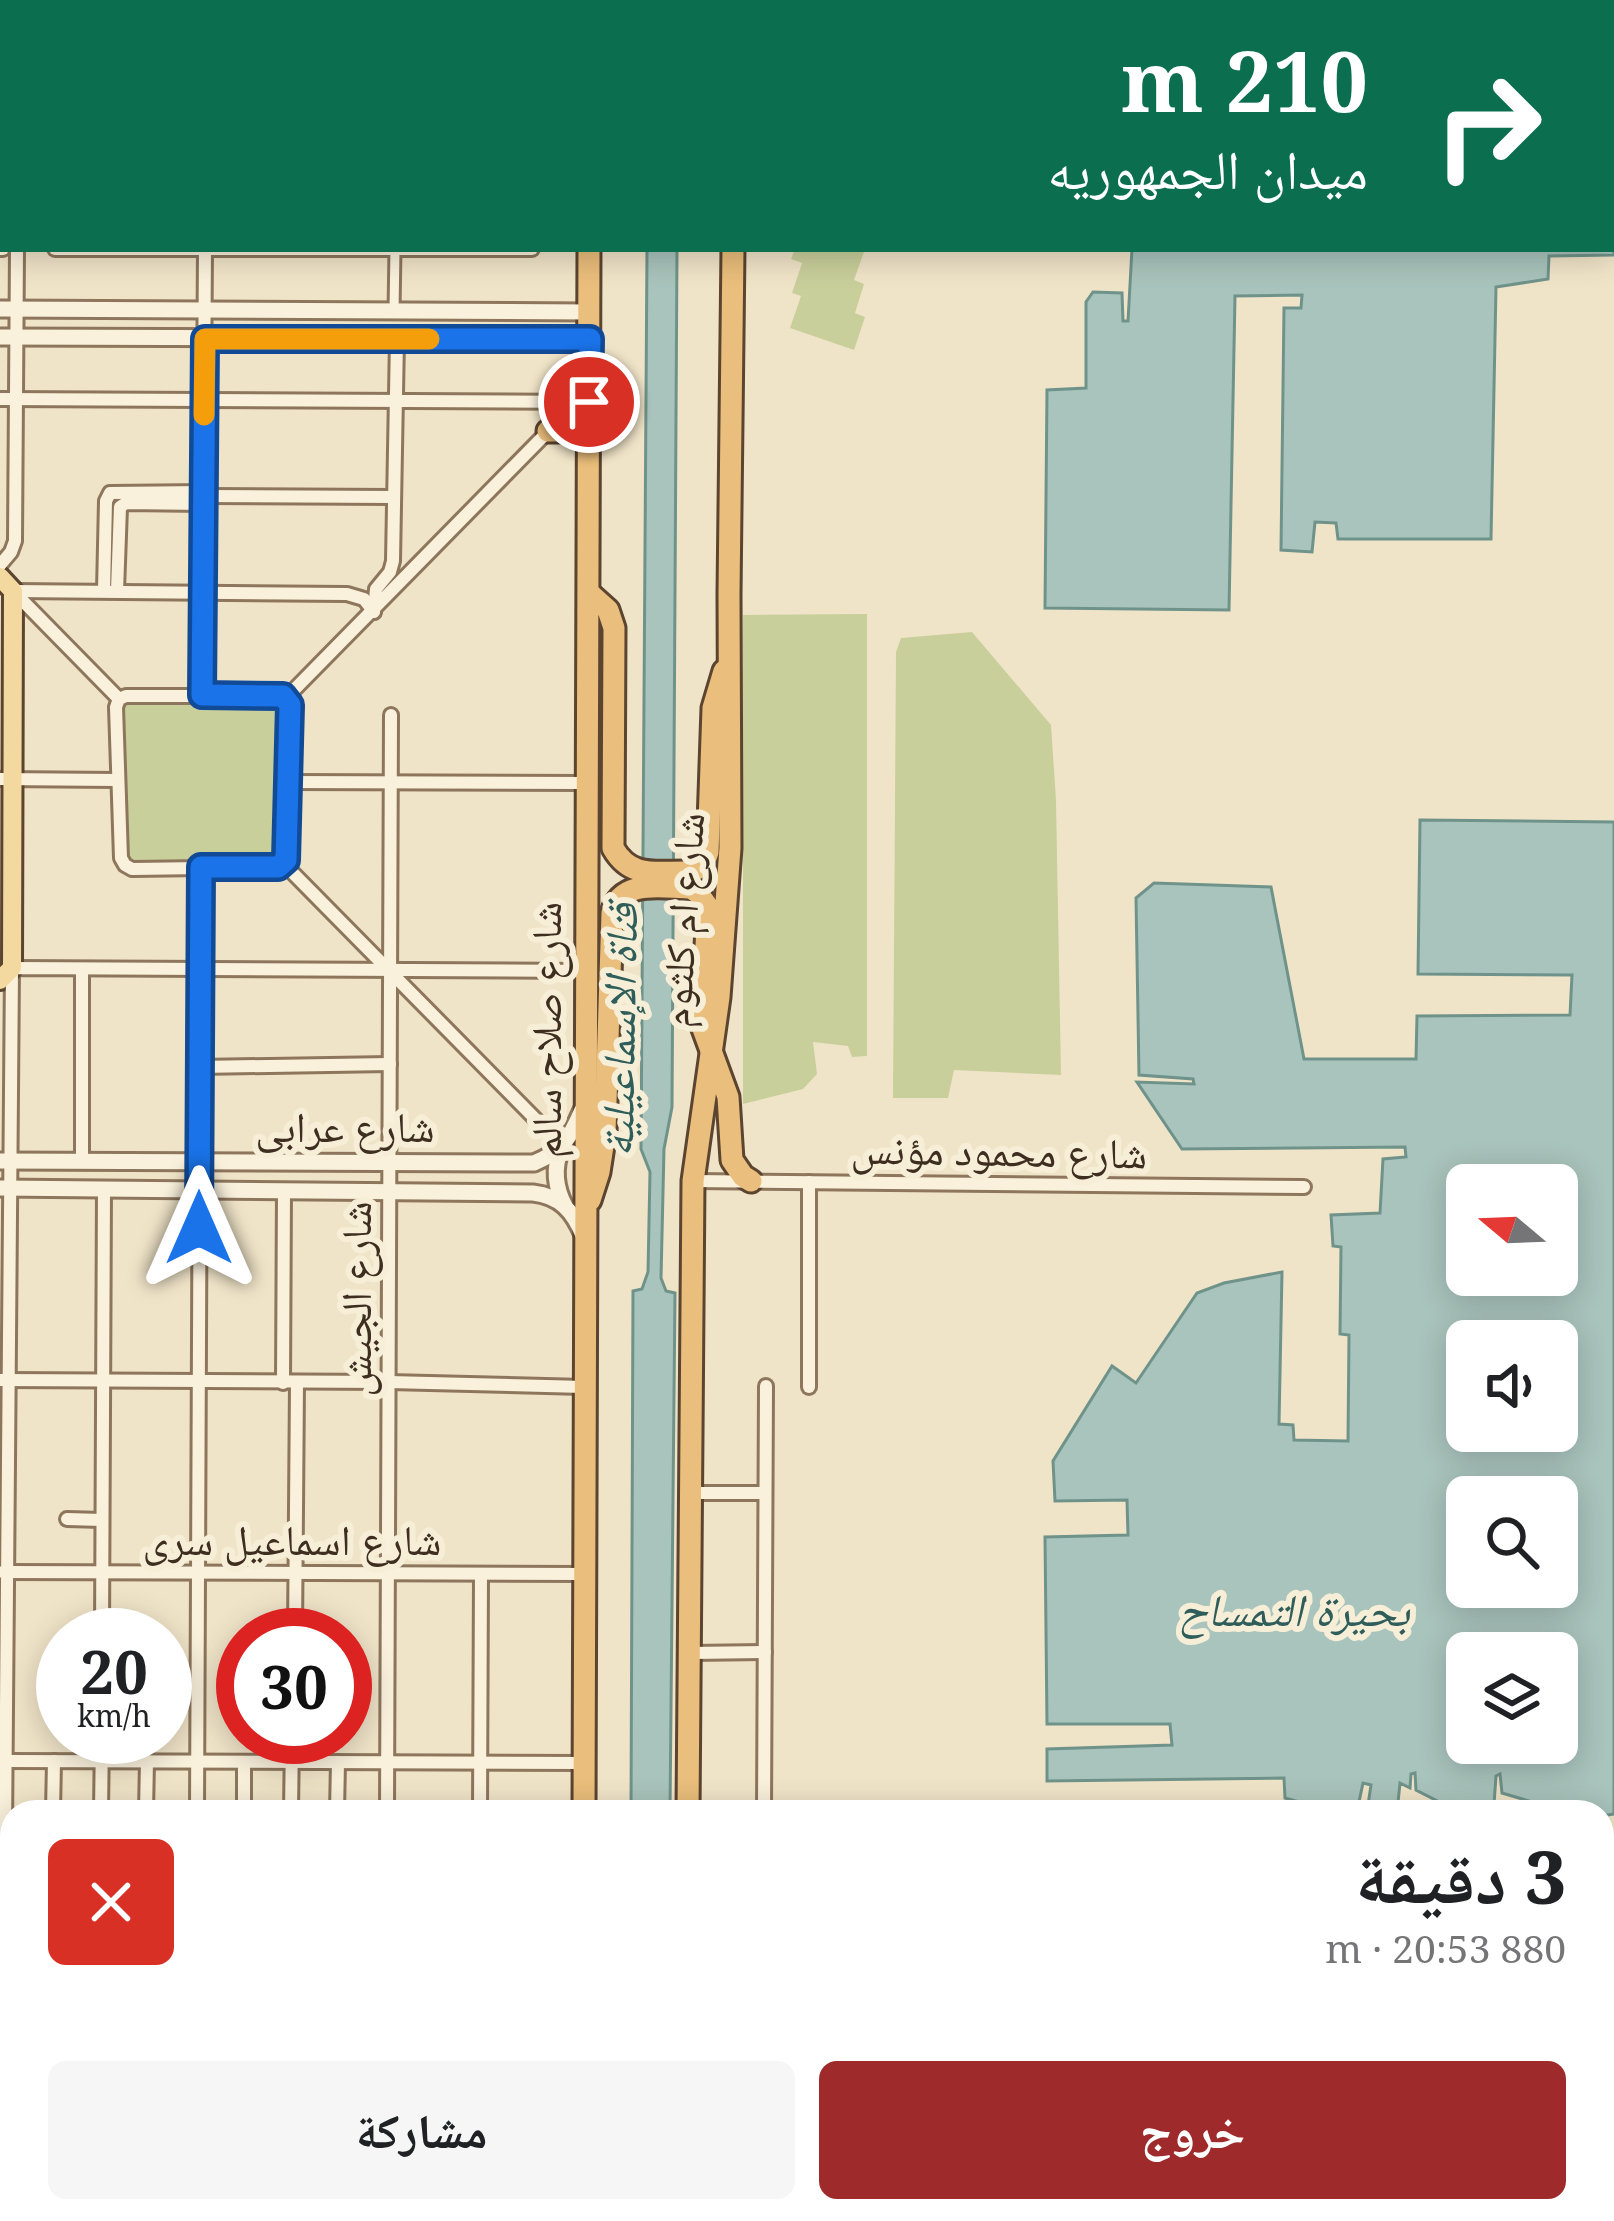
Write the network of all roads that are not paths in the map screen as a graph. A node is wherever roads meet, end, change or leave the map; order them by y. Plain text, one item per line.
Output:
1 (16, 252) edge
2 (206, 252) edge
3 (395, 252) edge
4 (589, 252) edge
5 (733, 252) edge
6 (8, 310) edge
7 (205, 310) junction
8 (394, 312) junction
9 (561, 312) junction
10 (590, 313) junction
11 (8, 338) edge
12 (397, 338) junction
13 (205, 339) junction
14 (563, 339) junction
15 (590, 339) junction
16 (0, 399) edge
17 (16, 400) junction
18 (204, 402) junction
19 (396, 402) junction
20 (583, 402) junction
21 (548, 430) junction
22 (589, 437) junction
23 (204, 497) junction
24 (394, 497) junction
25 (0, 565) edge
26 (7, 584) edge
27 (111, 591) junction
28 (203, 591) junction
29 (589, 593) junction
30 (374, 612) junction
31 (730, 659) junction
32 (6, 679) edge
33 (202, 695) junction
34 (286, 698) junction
35 (119, 699) junction
36 (391, 715) dead end
37 (6, 779) edge
38 (117, 779) junction
39 (287, 782) junction
40 (391, 782) junction
41 (587, 783) junction
42 (284, 864) junction
43 (201, 867) junction
44 (6, 874) edge
45 (635, 879) junction
46 (690, 880) junction
47 (82, 969) junction
48 (200, 970) junction
49 (390, 971) junction
50 (585, 971) junction
51 (6, 974) edge
52 (712, 1053) junction
53 (390, 1064) junction
54 (199, 1067) junction
55 (586, 1102) junction
56 (562, 1147) junction
57 (5, 1161) edge
58 (82, 1162) junction
59 (199, 1162) junction
60 (390, 1163) junction
61 (534, 1163) junction
62 (693, 1181) junction
63 (751, 1181) junction
64 (809, 1182) junction
65 (1304, 1187) dead end
66 (4, 1188) edge
67 (104, 1189) junction
68 (199, 1190) junction
69 (284, 1191) junction
70 (390, 1192) junction
71 (538, 1194) junction
72 (578, 1219) junction
73 (2, 1377) edge
74 (103, 1381) junction
75 (198, 1382) junction
76 (389, 1382) junction
77 (290, 1383) junction
78 (766, 1386) dead end
79 (584, 1387) junction
80 (809, 1387) dead end
81 (4, 1476) edge
82 (692, 1493) junction
83 (764, 1493) junction
84 (67, 1519) dead end
85 (102, 1520) junction
86 (3, 1572) edge
87 (102, 1572) junction
88 (197, 1572) junction
89 (296, 1573) junction
90 (388, 1573) junction
91 (482, 1574) junction
92 (584, 1574) junction
93 (102, 1608) edge
94 (295, 1608) edge
95 (765, 1652) junction
96 (691, 1653) junction
97 (3, 1664) edge
98 (3, 1745) edge
99 (192, 1762) edge
100 (197, 1762) junction
101 (216, 1762) edge
102 (372, 1762) edge
103 (387, 1762) junction
104 (36, 1763) edge
105 (480, 1763) junction
106 (584, 1763) junction
107 (54, 1764) edge
108 (101, 1764) edge
109 (147, 1764) edge
110 (244, 1764) edge
111 (292, 1764) edge
112 (338, 1764) edge
113 (3, 1768) edge
114 (2, 1800) edge
115 (53, 1800) edge
116 (101, 1800) edge
117 (146, 1800) edge
118 (197, 1800) edge
119 (244, 1800) edge
120 (291, 1800) edge
121 (338, 1800) edge
122 (387, 1800) edge
123 (480, 1800) edge
124 (584, 1800) edge
125 (688, 1800) edge
126 (764, 1800) edge

1 - 6 street
2 - 7 street
3 - 8 street
4 - 10 highway, شارع صلاح سالم
5 - 31 highway, شارع ام كلثوم
6 - 7 street
6 - 11 street
7 - 8 street
7 - 13 street
8 - 9 street
9 - 10 street
9 - 14 street
10 - 15 highway, شارع صلاح سالم
11 - 13 street
11 - 17 street
12 - 13 street
12 - 14 street
12 - 19 street
13 - 18 street
14 - 15 street
15 - 20 highway, شارع صلاح سالم
16 - 17 street
17 - 18 street
17 - 25 street
18 - 19 street
18 - 23 street
19 - 20 street
19 - 24 street
20 - 21 street
20 - 22 highway, شارع صلاح سالم
21 - 22 highway
21 - 30 street
22 - 29 highway, شارع صلاح سالم
23 - 24 street
23 - 27 street
23 - 28 street
24 - 30 street
26 - 27 street
26 - 32 main road
26 - 35 street
27 - 28 street
28 - 30 street
28 - 33 street
29 - 41 highway, شارع صلاح سالم
29 - 45 highway
30 - 34 street
31 - 46 highway
31 - 52 highway, شارع ام كلثوم
32 - 37 main road
33 - 34 street
33 - 35 street
34 - 39 street
35 - 38 street
36 - 40 street, شارع الجيش
37 - 38 street
37 - 44 main road
38 - 43 street
39 - 40 street
39 - 42 street
40 - 41 street
40 - 49 street, شارع الجيش
41 - 50 highway, شارع صلاح سالم
42 - 43 street
42 - 49 street
43 - 48 street
44 - 51 main road
45 - 46 highway
45 - 72 highway
46 - 52 highway
47 - 48 street
47 - 51 street
47 - 58 street
48 - 49 street
48 - 54 street
49 - 50 street
49 - 53 street, شارع الجيش
49 - 56 street
50 - 55 highway, شارع صلاح سالم
51 - 57 street
52 - 62 highway, شارع ام كلثوم
52 - 63 highway
53 - 54 street
53 - 60 street, شارع الجيش
54 - 59 street
55 - 56 street
55 - 72 highway, شارع صلاح سالم
56 - 61 street, شارع عرابى
56 - 72 street
57 - 58 street, شارع عرابى
57 - 66 street
58 - 59 street, شارع عرابى
59 - 60 street, شارع عرابى
59 - 68 street
60 - 61 street, شارع عرابى
60 - 70 street, شارع الجيش
61 - 71 street
62 - 63 street, شارع محمود مؤنس
62 - 82 highway, شارع ام كلثوم
63 - 64 street, شارع محمود مؤنس
64 - 65 street, شارع محمود مؤنس
64 - 80 street
66 - 67 street, شارع عرابى
66 - 73 street
67 - 68 street, شارع عرابى
67 - 74 street
68 - 69 street, شارع عرابى
68 - 75 street
69 - 70 street, شارع عرابى
69 - 77 street
70 - 71 street, شارع عرابى
70 - 76 street, شارع الجيش
71 - 72 street, شارع عرابى
72 - 79 highway, شارع صلاح سالم
73 - 74 street
73 - 81 street
74 - 75 street
74 - 85 street
75 - 77 street
75 - 88 street
76 - 77 street
76 - 79 street
76 - 90 street, شارع الجيش
77 - 89 street
78 - 83 street
79 - 92 highway, شارع صلاح سالم
81 - 86 street
82 - 83 street
82 - 96 highway, شارع ام كلثوم
83 - 95 street
84 - 85 street
85 - 87 street
86 - 87 street, شارع اسماعيل سرى
86 - 97 street
87 - 88 street, شارع اسماعيل سرى
87 - 93 street
88 - 89 street, شارع اسماعيل سرى
88 - 100 street
89 - 90 street, شارع اسماعيل سرى
89 - 94 street
90 - 91 street, شارع اسماعيل سرى
90 - 103 street, شارع الجيش
91 - 92 street, شارع اسماعيل سرى
91 - 105 street
92 - 106 highway, شارع صلاح سالم
95 - 96 street
95 - 126 street
96 - 125 highway, شارع ام كلثوم
97 - 98 street
98 - 113 street
99 - 100 street
100 - 101 street
100 - 118 street
102 - 103 street
103 - 105 street
103 - 122 street, شارع الجيش
104 - 113 street
105 - 106 street
105 - 123 street
106 - 124 highway, شارع صلاح سالم
107 - 115 street
108 - 116 street
109 - 117 street
110 - 119 street
111 - 120 street
112 - 121 street
113 - 114 street

